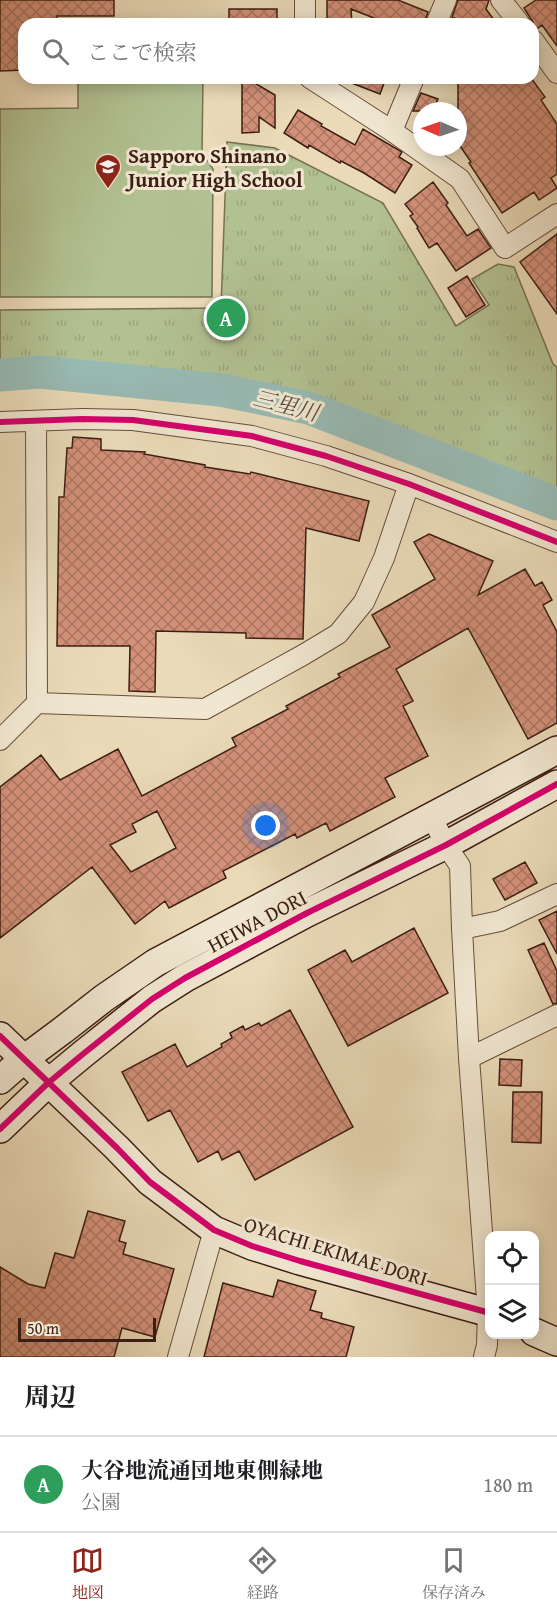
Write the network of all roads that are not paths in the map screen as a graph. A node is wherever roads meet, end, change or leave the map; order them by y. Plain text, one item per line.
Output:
1 (304, 0) edge
2 (446, 0) edge
3 (501, 0) edge
4 (305, 18) edge
5 (438, 18) edge
6 (515, 18) edge
7 (539, 48) edge
8 (557, 73) edge
9 (319, 84) edge
10 (412, 84) edge
11 (392, 131) junction
12 (557, 214) edge
13 (0, 422) edge
14 (36, 422) junction
15 (409, 484) junction
16 (557, 542) edge
17 (37, 702) junction
18 (0, 740) edge
19 (557, 750) edge
20 (557, 784) edge
21 (431, 816) junction
22 (446, 845) junction
23 (557, 894) edge
24 (462, 929) junction
25 (557, 1015) edge
26 (0, 1036) edge
27 (469, 1058) junction
28 (24, 1059) junction
29 (0, 1080) edge
30 (48, 1083) junction
31 (0, 1129) edge
32 (214, 1230) junction
33 (487, 1285) edge
34 (485, 1312) edge
35 (539, 1334) edge
36 (488, 1339) edge
37 (557, 1342) edge
38 (178, 1357) edge
39 (484, 1357) edge

1 - 4 street
2 - 5 street
3 - 6 street
7 - 8 street
9 - 11 street
10 - 11 street
11 - 12 street
13 - 14 street
14 - 15 street
14 - 17 street
15 - 16 street
15 - 17 street
17 - 18 street
19 - 21 street, HEIWA DORI
20 - 22 street, HEIWA DORI
21 - 22 street
21 - 28 street, HEIWA DORI
22 - 24 street
22 - 30 street, HEIWA DORI
23 - 24 street
24 - 27 street
25 - 27 street
26 - 28 street, OYACHI EKIMAE DORI
27 - 33 street
28 - 29 street, HEIWA DORI
28 - 30 street, OYACHI EKIMAE DORI
30 - 31 street, HEIWA DORI
30 - 32 street, OYACHI EKIMAE DORI
32 - 34 street, OYACHI EKIMAE DORI
32 - 38 street
35 - 37 street
36 - 39 street

